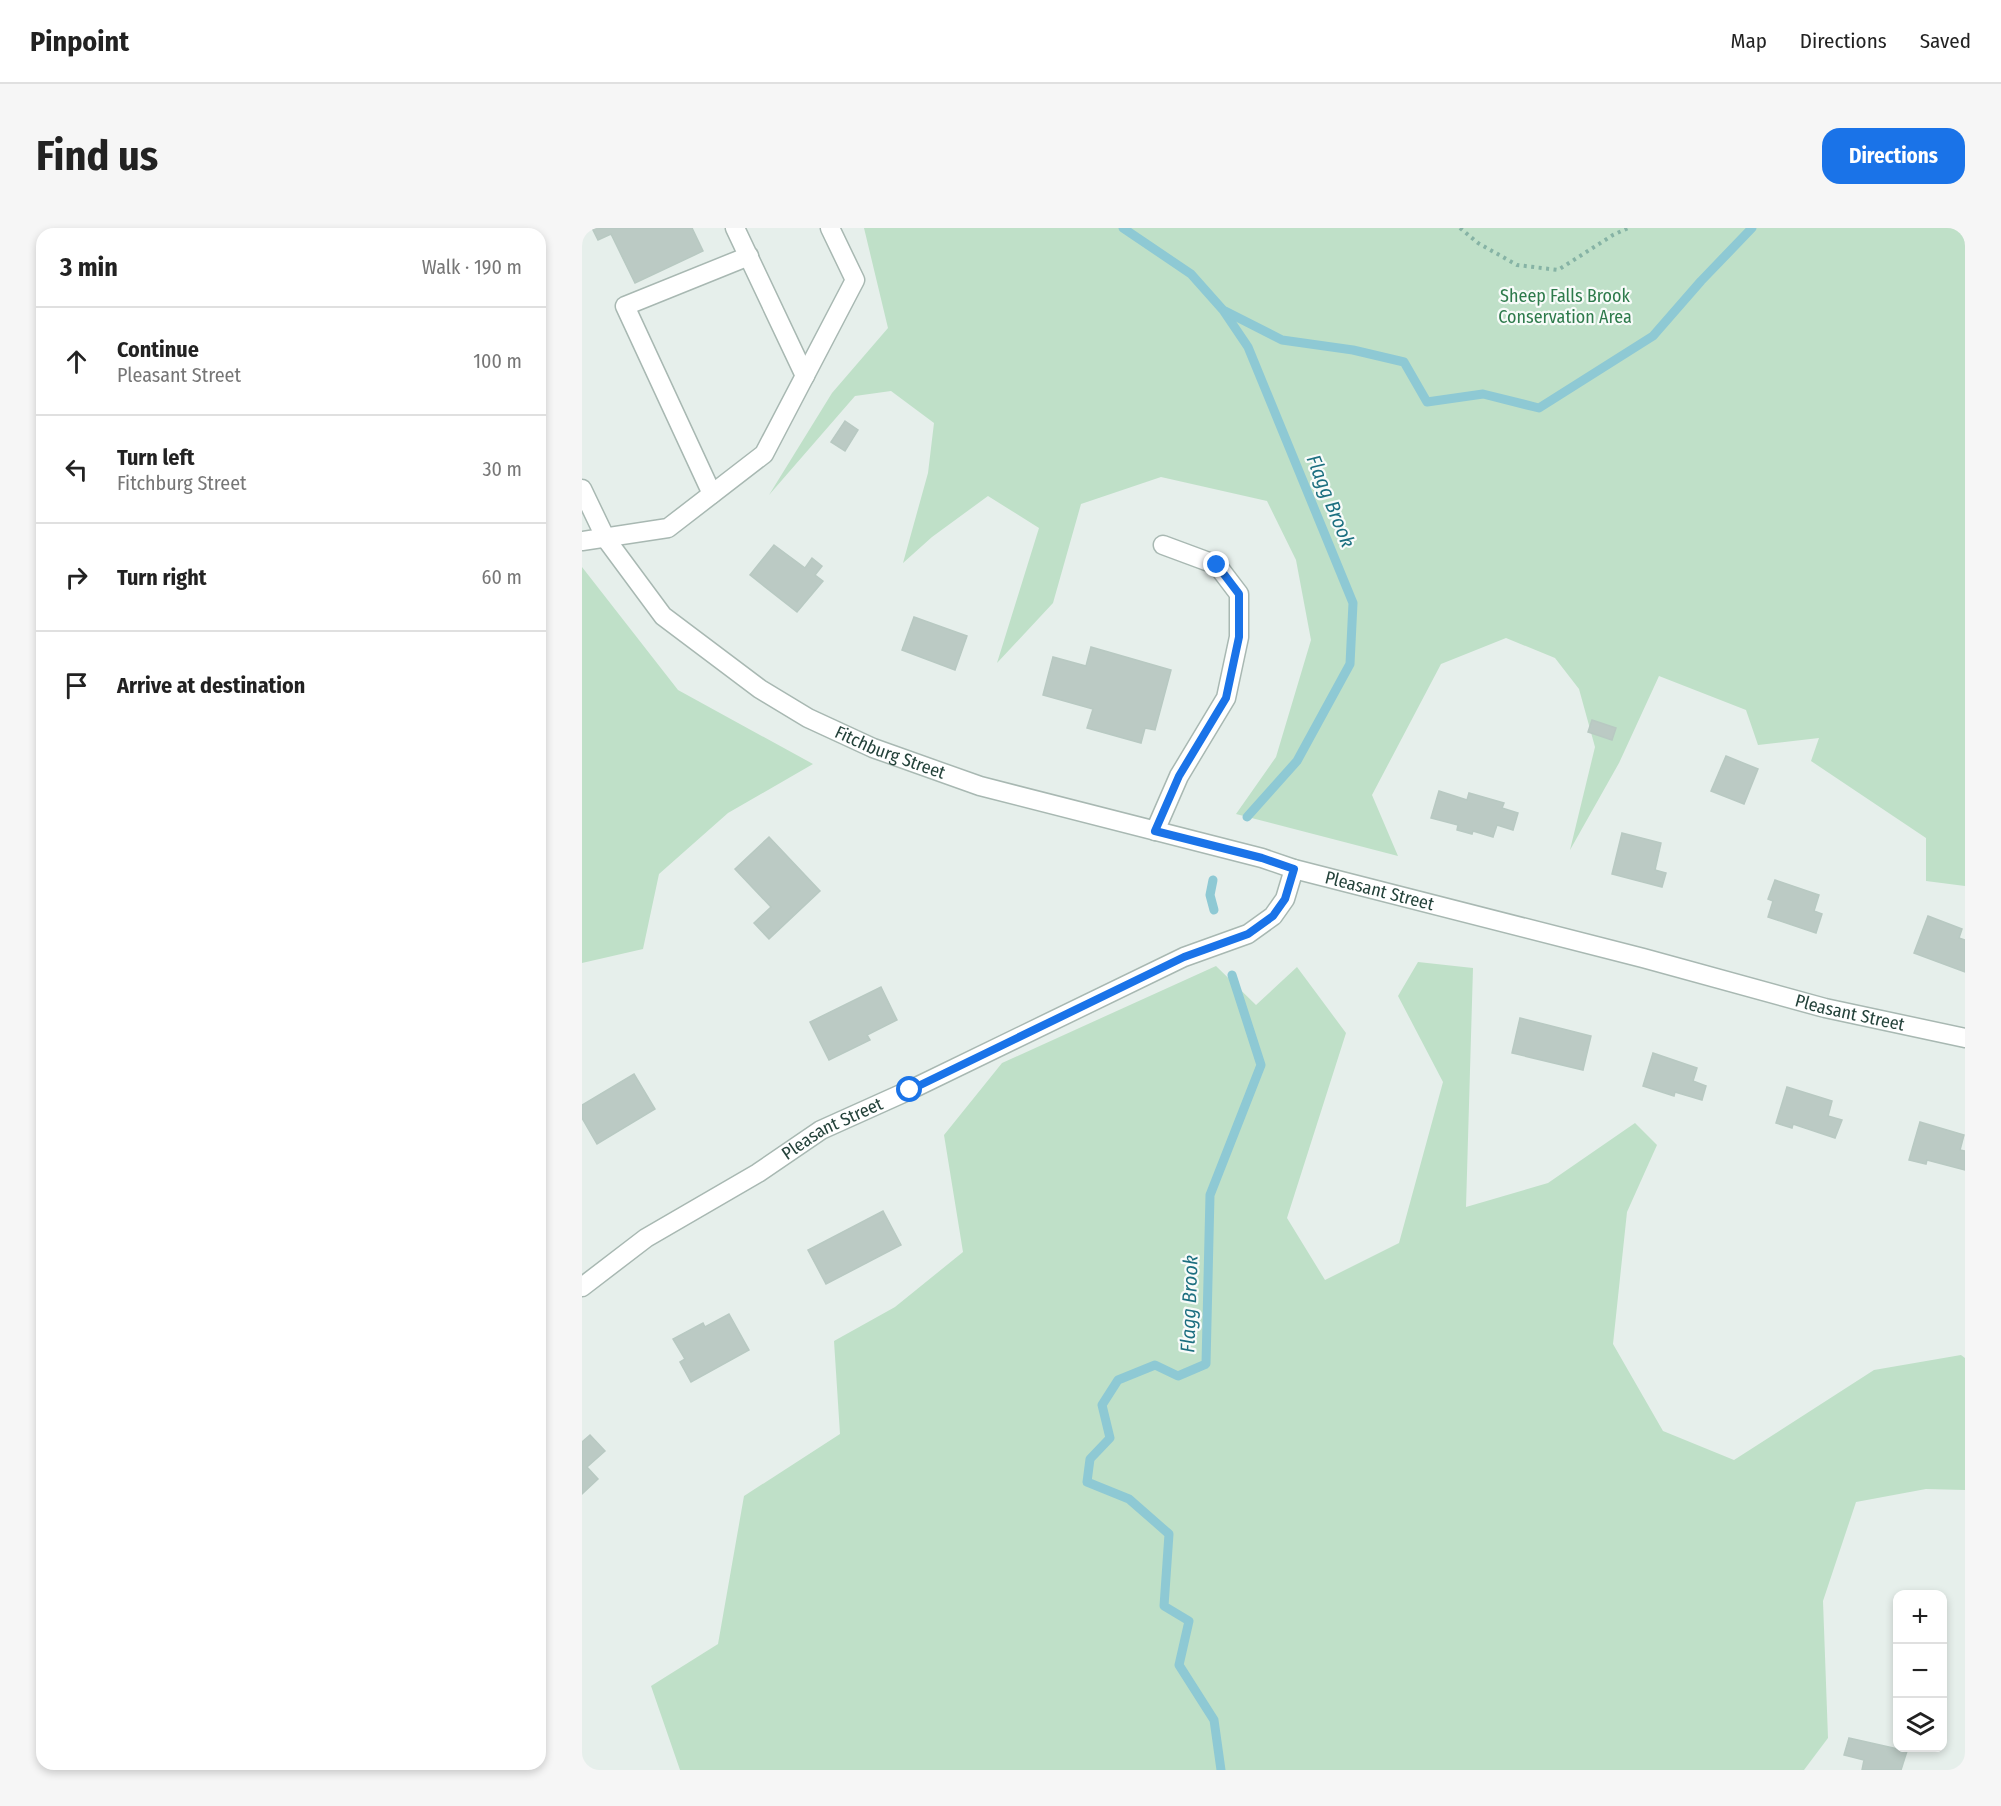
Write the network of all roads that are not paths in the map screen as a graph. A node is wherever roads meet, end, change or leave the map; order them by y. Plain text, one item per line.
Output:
1 (735, 228) edge
2 (830, 228) edge
3 (748, 256) junction
4 (805, 376) junction
5 (582, 489) edge
6 (712, 494) junction
7 (606, 540) junction
8 (582, 541) edge
9 (1163, 545) dead end
10 (1155, 831) junction
11 (1294, 869) junction
12 (1965, 1038) edge
13 (582, 1287) edge

1 - 3 street
2 - 4 street
3 - 4 street
3 - 6 street
4 - 6 street
5 - 7 street, Fitchburg Street
6 - 7 street
7 - 8 street
7 - 10 street, Fitchburg Street
9 - 10 street
10 - 11 street, Fitchburg Street
11 - 12 street, Pleasant Street
11 - 13 street, Pleasant Street

